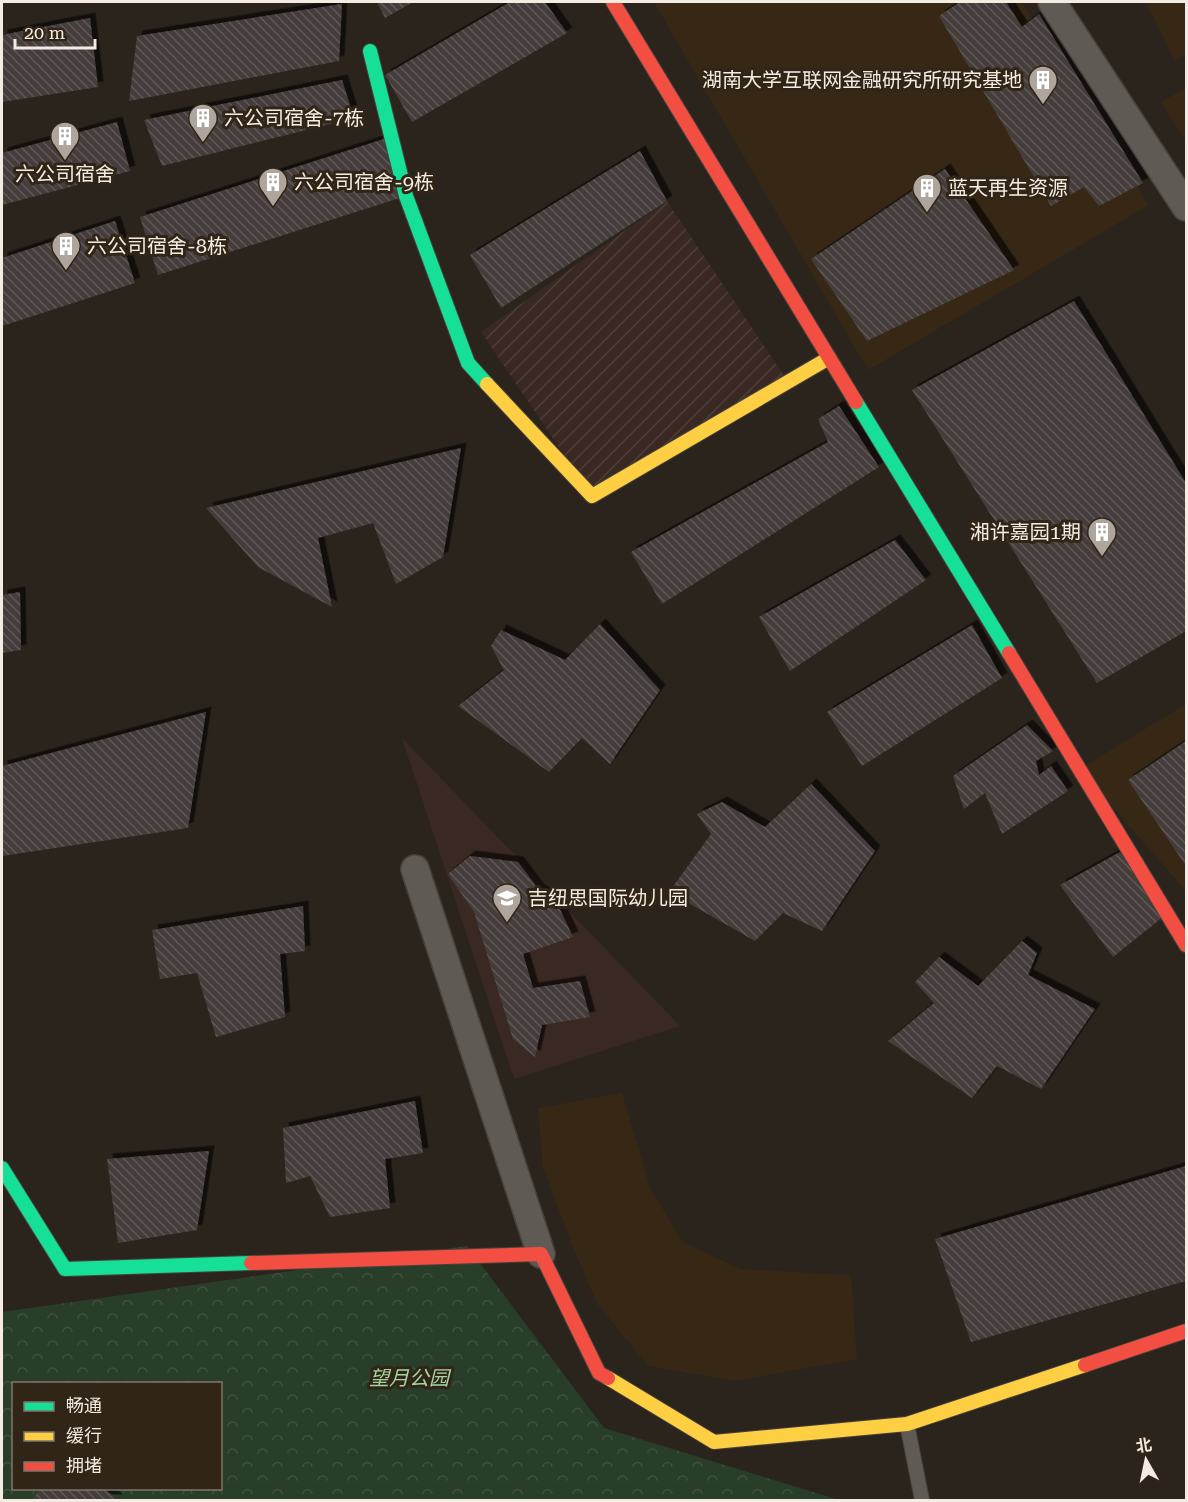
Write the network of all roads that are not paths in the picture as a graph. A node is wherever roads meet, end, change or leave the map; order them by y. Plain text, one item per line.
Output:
1 (613, 2) edge
2 (1053, 2) edge
3 (370, 51) dead end
4 (1186, 207) edge
5 (830, 358) junction
6 (415, 868) dead end
7 (1186, 945) edge
8 (2, 1168) edge
9 (541, 1254) junction
10 (1186, 1331) edge
11 (907, 1424) junction
12 (922, 1500) edge

1 - 5 street
2 - 4 street
3 - 5 street
5 - 7 street
6 - 9 street
8 - 9 street
9 - 11 street
10 - 11 street
11 - 12 lane

